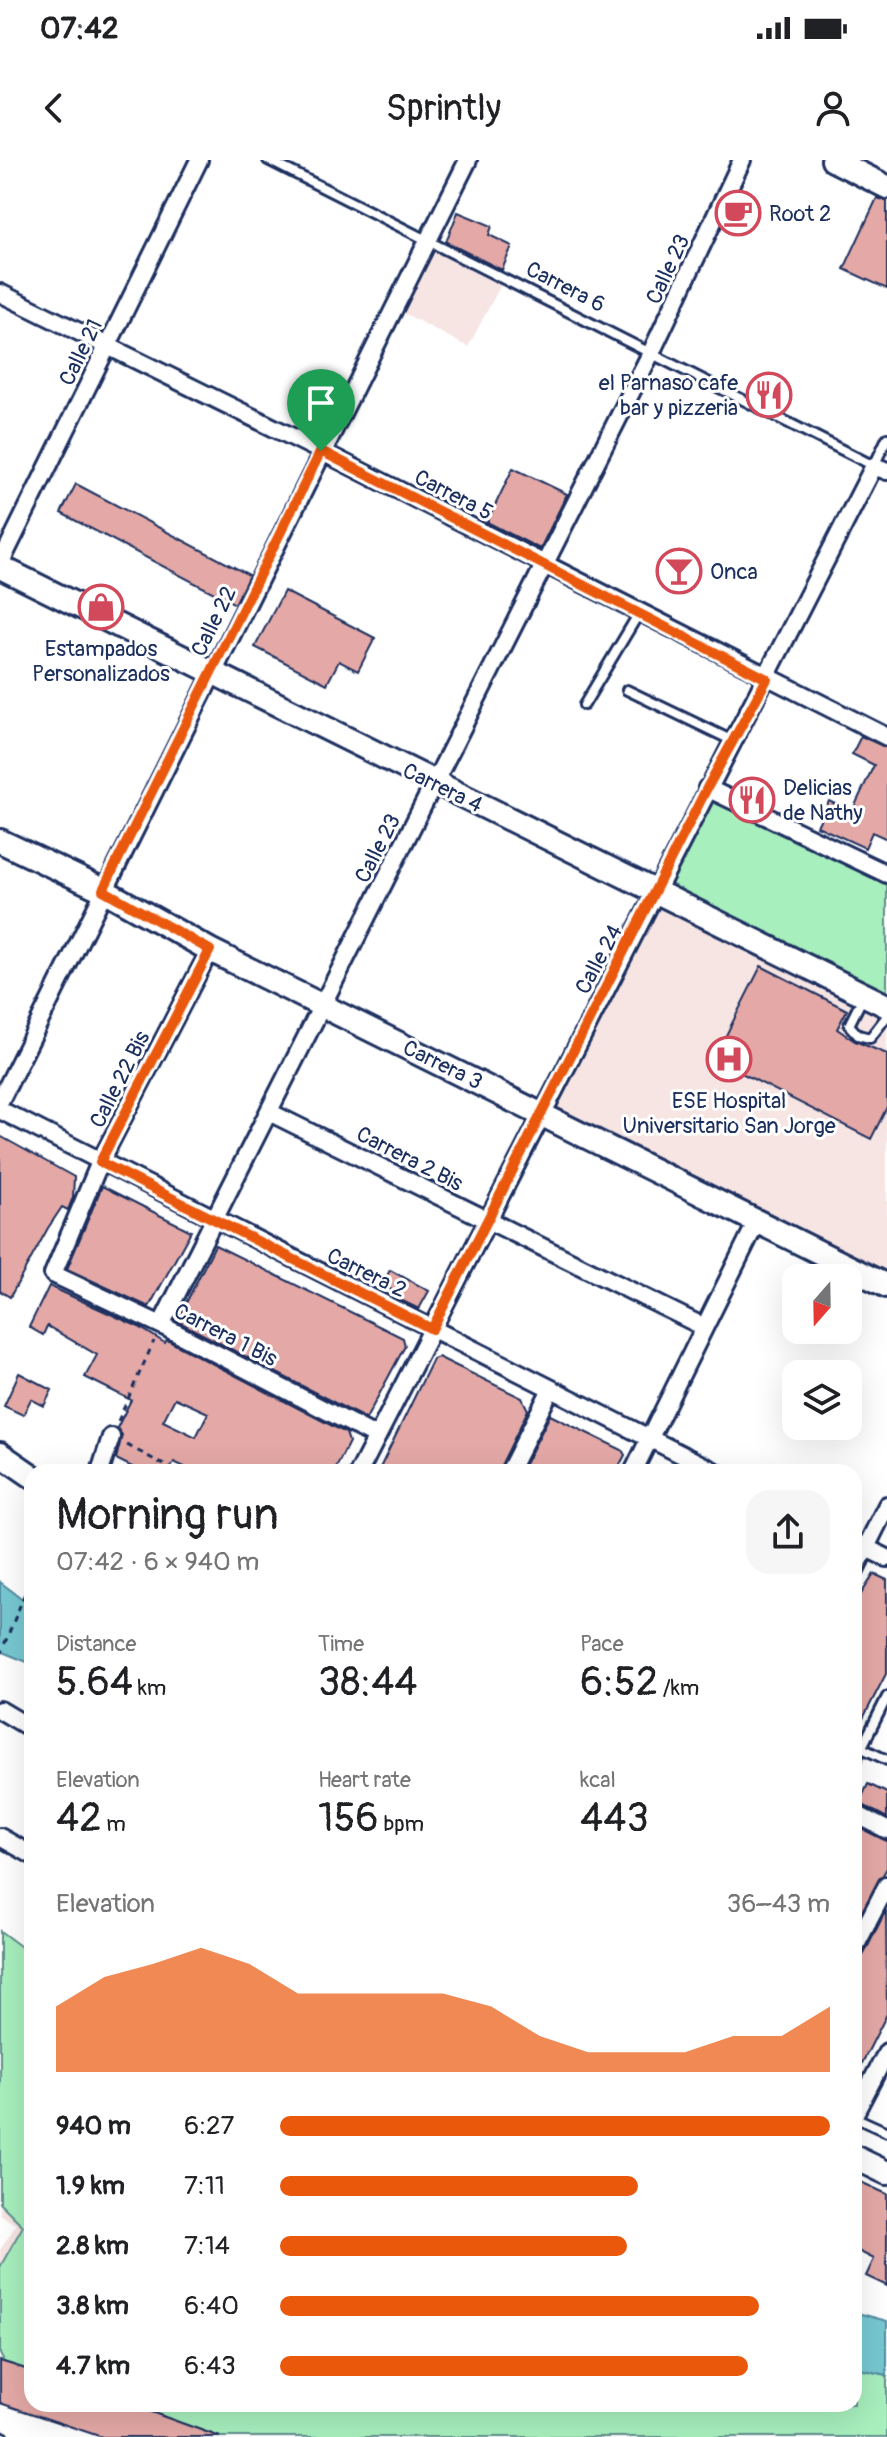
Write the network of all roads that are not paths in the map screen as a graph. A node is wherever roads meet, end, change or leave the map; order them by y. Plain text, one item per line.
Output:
1 (199, 160) edge
2 (268, 160) edge
3 (468, 160) edge
4 (742, 160) edge
5 (833, 160) edge
6 (887, 187) edge
7 (429, 241) junction
8 (0, 293) edge
9 (107, 348) junction
10 (651, 353) junction
11 (887, 438) edge
12 (321, 451) junction
13 (880, 468) edge
14 (545, 565) junction
15 (0, 566) edge
16 (639, 613) junction
17 (213, 672) junction
18 (767, 679) junction
19 (627, 690) dead end
20 (584, 705) dead end
21 (887, 737) edge
22 (733, 741) junction
23 (434, 783) junction
24 (707, 788) junction
25 (0, 841) edge
26 (887, 874) edge
27 (103, 890) junction
28 (658, 891) junction
29 (210, 950) junction
30 (323, 1004) junction
31 (882, 1004) edge
32 (0, 1101) edge
33 (0, 1110) edge
34 (269, 1112) junction
35 (542, 1113) junction
36 (100, 1162) junction
37 (214, 1221) junction
38 (487, 1221) junction
39 (757, 1221) junction
40 (53, 1274) joint
41 (887, 1286) edge
42 (161, 1325) junction
43 (704, 1327) junction
44 (432, 1329) junction
45 (551, 1389) junction
46 (111, 1437) road end
47 (377, 1437) junction
48 (649, 1439) junction
49 (0, 1454) edge
50 (103, 1464) edge
51 (363, 1464) edge
52 (513, 1464) edge
53 (637, 1464) edge
54 (700, 1464) edge
55 (24, 1470) edge
56 (887, 1505) edge
57 (862, 1542) edge
58 (862, 1546) edge
59 (887, 1558) edge
60 (887, 1697) edge
61 (0, 1710) edge
62 (24, 1724) edge
63 (862, 1748) joint
64 (887, 1760) edge
65 (862, 1817) edge
66 (887, 1830) edge
67 (0, 1837) edge
68 (24, 1850) edge
69 (887, 1885) edge
70 (862, 1933) edge
71 (887, 2052) edge
72 (862, 2100) edge
73 (862, 2120) edge
74 (887, 2132) edge
75 (862, 2161) edge
76 (887, 2173) edge

1 - 9 street, Calle 21
2 - 7 lane, Carrera 6
3 - 7 street, Calle 22
4 - 10 street, Calle 23
5 - 6 main road
7 - 10 lane, Carrera 6
7 - 12 street, Calle 22
8 - 9 street, Carrera 5
9 - 12 street, Carrera 5
9 - 15 street, Calle 21
10 - 13 lane, Carrera 6
10 - 14 street, Calle 23
11 - 13 lane
12 - 14 street, Carrera 5
12 - 17 street, Calle 22
13 - 18 street, Calle 24
14 - 16 street, Carrera 5
14 - 23 street, Calle 23
15 - 17 main road, Carrera 4
16 - 18 street, Carrera 5
16 - 20 lane
17 - 23 main road, Carrera 4
17 - 27 street, Calle 22
18 - 21 street, Carrera 5
18 - 22 street, Calle 24
19 - 22 lane
22 - 24 street, Calle 24
23 - 28 main road, Carrera 4
23 - 30 street, Calle 23
24 - 26 street
24 - 28 street, Calle 24
25 - 27 main road, Carrera 3
27 - 29 main road, Carrera 3
27 - 32 street, Calle 22
28 - 31 main road, Carrera 4
28 - 35 street, Calle 24
29 - 30 main road, Carrera 3
29 - 36 street, Calle 22 Bis
30 - 34 street, Calle 23
30 - 35 main road, Carrera 3
33 - 36 street, Carrera 2
34 - 37 street, Calle 23
34 - 38 street, Carrera 2 Bis
35 - 38 street, Calle 24
35 - 39 main road, Carrera 3
36 - 37 street, Carrera 2
36 - 40 street, Calle 22 Bis
37 - 42 street, Calle 23
37 - 44 street, Carrera 2
38 - 43 street, Carrera 2 Bis
38 - 44 street, Calle 24
39 - 41 main road, Carrera 3
39 - 43 street
40 - 42 street, Carrera 1 Bis
42 - 47 street, Carrera 1 Bis
43 - 48 street
44 - 45 street, Carrera 2
44 - 47 street, Calle 24
45 - 48 street, Carrera 2
45 - 52 street
46 - 50 street
47 - 51 street, Calle 24
48 - 53 street
48 - 54 street, Carrera 2
49 - 55 main road
56 - 57 street
58 - 59 street
60 - 63 lane
61 - 62 street
63 - 64 lane
65 - 66 street
67 - 68 street
69 - 70 street
71 - 72 street
73 - 74 lane
75 - 76 main road

